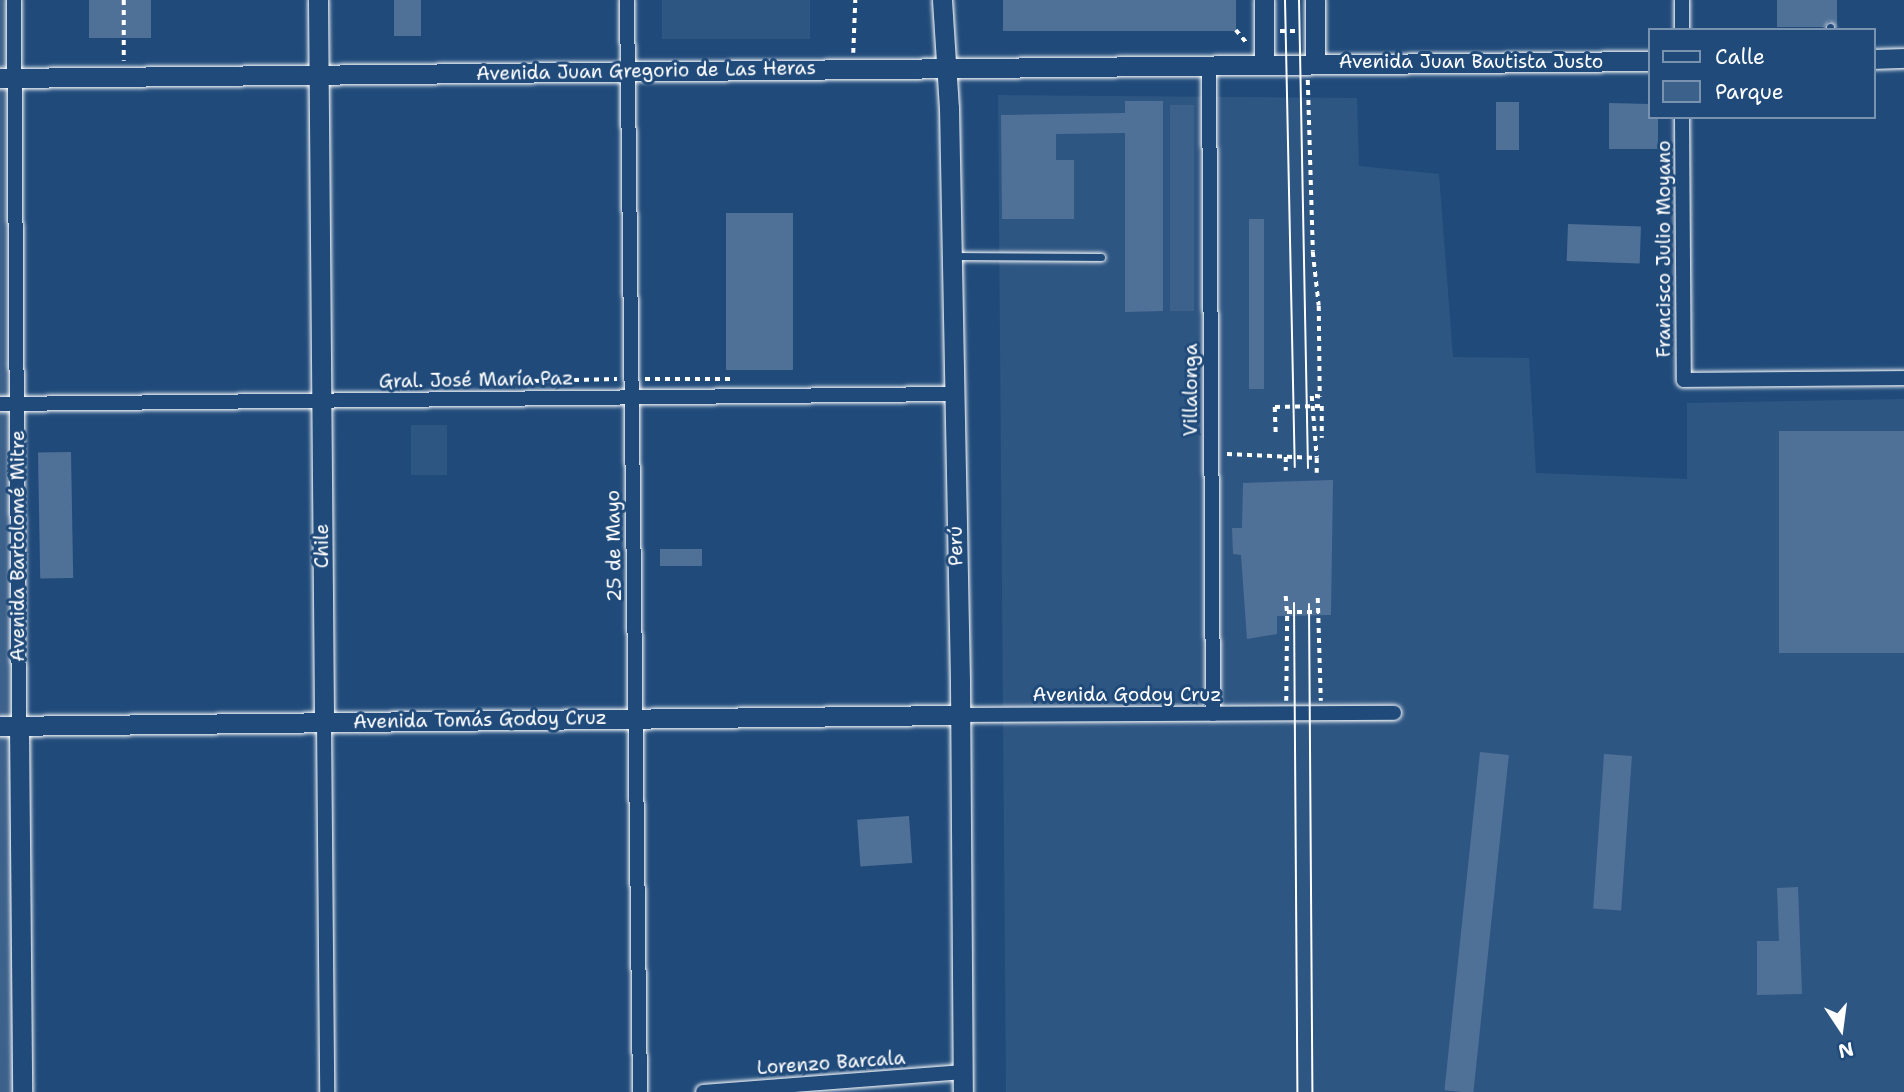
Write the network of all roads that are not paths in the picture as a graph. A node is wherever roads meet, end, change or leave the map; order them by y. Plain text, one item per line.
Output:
1 (14, 0) edge
2 (318, 0) edge
3 (627, 0) edge
4 (942, 0) edge
5 (1264, 0) edge
6 (1315, 0) edge
7 (1682, 0) edge
8 (1682, 28) edge
9 (1904, 58) edge
10 (1876, 59) edge
11 (1648, 61) edge
12 (1264, 64) junction
13 (1305, 64) junction
14 (1209, 65) junction
15 (944, 68) junction
16 (627, 71) junction
17 (319, 75) junction
18 (7, 78) edge
19 (1682, 119) edge
20 (951, 256) junction
21 (1101, 257) dead end
22 (1904, 378) edge
23 (953, 394) junction
24 (631, 397) junction
25 (321, 401) junction
26 (0, 404) edge
27 (17, 404) junction
28 (1394, 713) dead end
29 (1213, 714) junction
30 (960, 715) junction
31 (635, 718) junction
32 (324, 722) junction
33 (10, 726) edge
34 (963, 1082) edge
35 (22, 1092) edge
36 (327, 1092) edge
37 (640, 1092) edge
38 (703, 1092) edge

1 - 18 street, Avenida Bartolomé Mitre
2 - 17 main road, Chile
3 - 16 street, 25 de Mayo
4 - 15 main road, Perú
5 - 12 main road
6 - 13 main road
7 - 8 street
9 - 10 main road
11 - 13 main road, Avenida Juan Bautista Justo
12 - 13 main road, Avenida Juan Gregorio de Las Heras
12 - 14 main road, Avenida Juan Gregorio de Las Heras
14 - 15 main road, Avenida Juan Gregorio de Las Heras
14 - 29 street, Villalonga
15 - 16 main road, Avenida Juan Gregorio de Las Heras
15 - 20 main road, Perú
16 - 17 main road, Avenida Juan Gregorio de Las Heras
16 - 24 street, 25 de Mayo
17 - 18 main road, Avenida Juan Gregorio de Las Heras
17 - 25 main road, Chile
18 - 27 street, Avenida Bartolomé Mitre
19 - 22 street, Francisco Julio Moyano
20 - 21 lane
20 - 23 main road, Perú
23 - 24 street, Gral. José María Paz
23 - 30 main road, Perú
24 - 25 street, Gral. José María Paz
24 - 31 street, 25 de Mayo
25 - 27 street, Gral. José María Paz
25 - 32 main road, Chile
26 - 27 street, Gral. José María Paz
27 - 33 street, Avenida Bartolomé Mitre
28 - 29 street, Avenida Godoy Cruz
29 - 30 street, Avenida Godoy Cruz
30 - 31 main road, Avenida Tomás Godoy Cruz
30 - 34 main road, Perú
31 - 32 main road, Avenida Tomás Godoy Cruz
31 - 37 street, 25 de Mayo
32 - 33 main road, Avenida Tomás Godoy Cruz
32 - 36 street, Chile
33 - 35 main road, Avenida Bartolomé Mitre
34 - 38 street, Lorenzo Barcala

